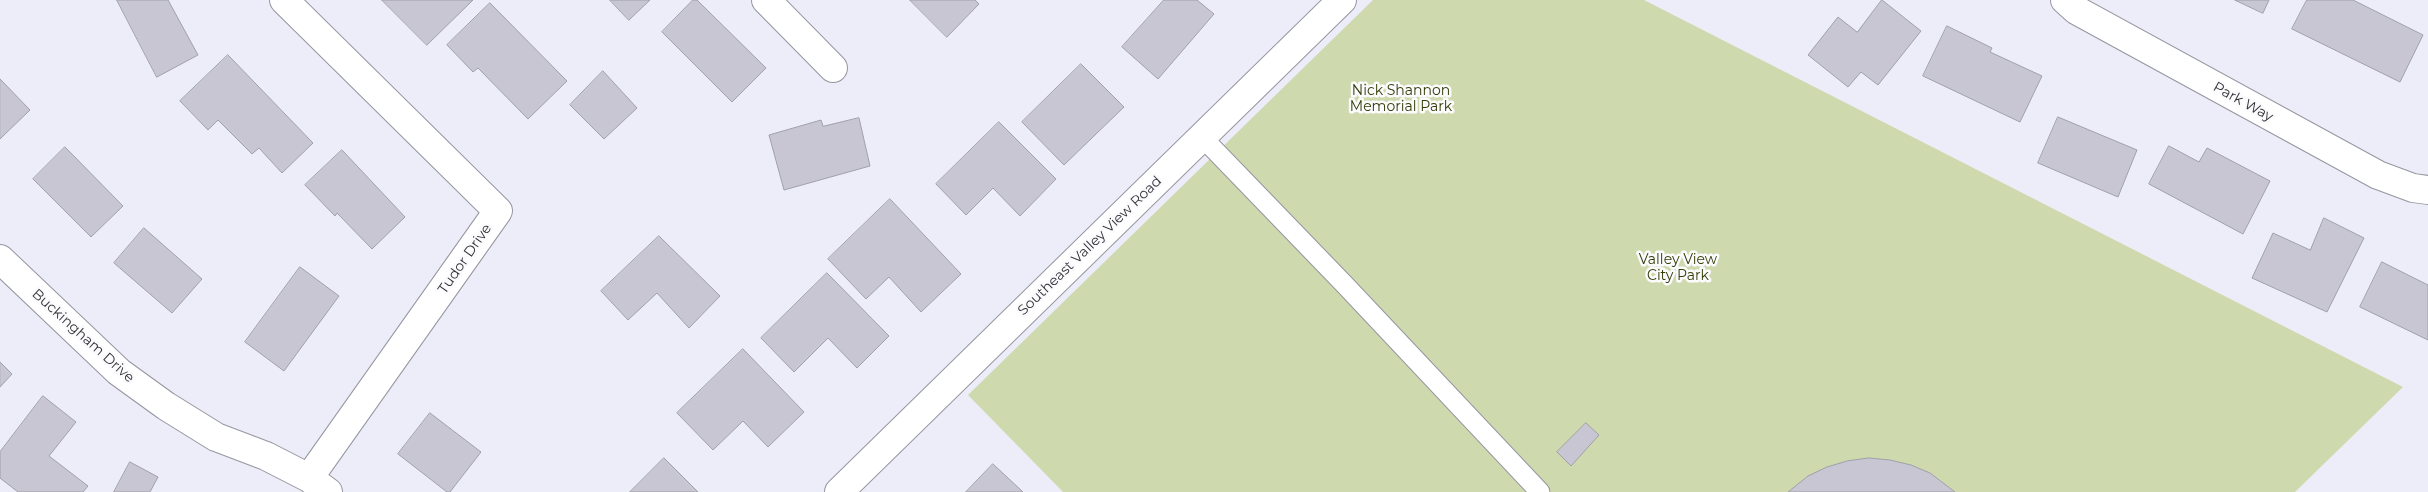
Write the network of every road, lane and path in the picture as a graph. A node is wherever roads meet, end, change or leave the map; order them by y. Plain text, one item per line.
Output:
1 (284, 0) edge
2 (766, 0) edge
3 (1342, 0) edge
4 (2066, 0) edge
5 (833, 68) dead end
6 (1202, 137) junction
7 (2428, 190) edge
8 (0, 259) edge
9 (319, 485) edge
10 (844, 490) edge
11 (1540, 492) edge

1 - 9 street, Tudor Drive
2 - 5 street
3 - 6 street, Southeast Valley View Road
4 - 7 street, Park Way
6 - 10 street, Southeast Valley View Road
6 - 11 lane
8 - 9 street, Buckingham Drive

